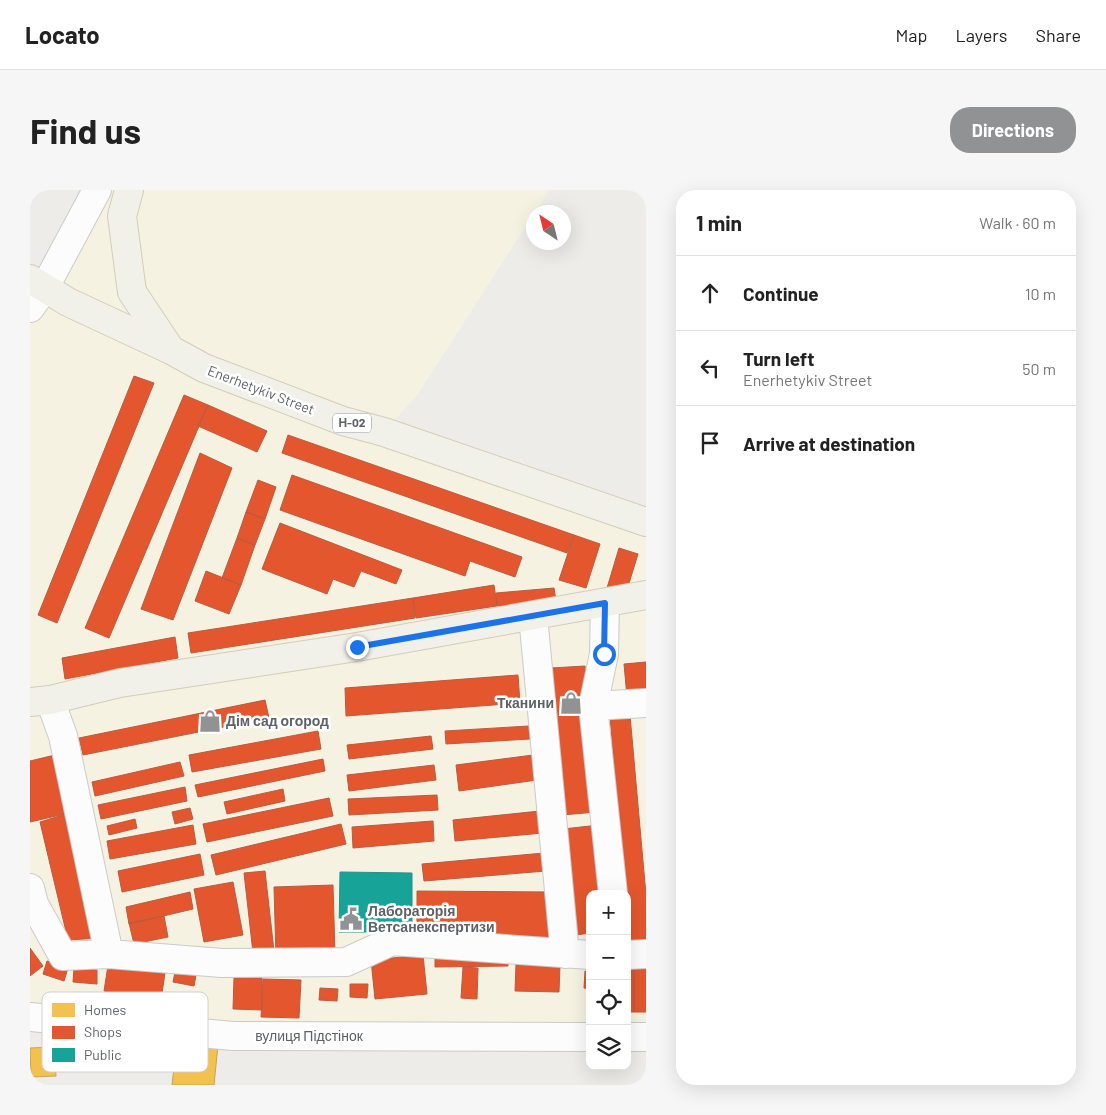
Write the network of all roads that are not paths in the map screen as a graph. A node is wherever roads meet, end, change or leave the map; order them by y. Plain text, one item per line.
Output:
1 (97, 190) edge
2 (129, 190) edge
3 (35, 291) edge
4 (171, 350) junction
5 (646, 522) edge
6 (646, 595) edge
7 (605, 603) junction
8 (533, 616) junction
9 (40, 701) edge
10 (646, 702) edge
11 (593, 706) junction
12 (30, 888) edge
13 (613, 890) edge
14 (109, 954) junction
15 (578, 954) edge
16 (631, 954) edge
17 (646, 954) edge
18 (208, 1034) edge
19 (586, 1037) edge
20 (631, 1037) edge
21 (646, 1037) edge

1 - 3 street
2 - 4 main road
3 - 4 main road, Enerhetykiv Street / Н-02
4 - 5 main road, Enerhetykiv Street / Н-02
6 - 7 main road
7 - 8 main road
7 - 11 street
8 - 9 main road
8 - 15 street
9 - 14 street
10 - 11 street
11 - 13 street
12 - 14 street
14 - 15 street
16 - 17 street
18 - 19 street, вулиця Підстінок
20 - 21 street

